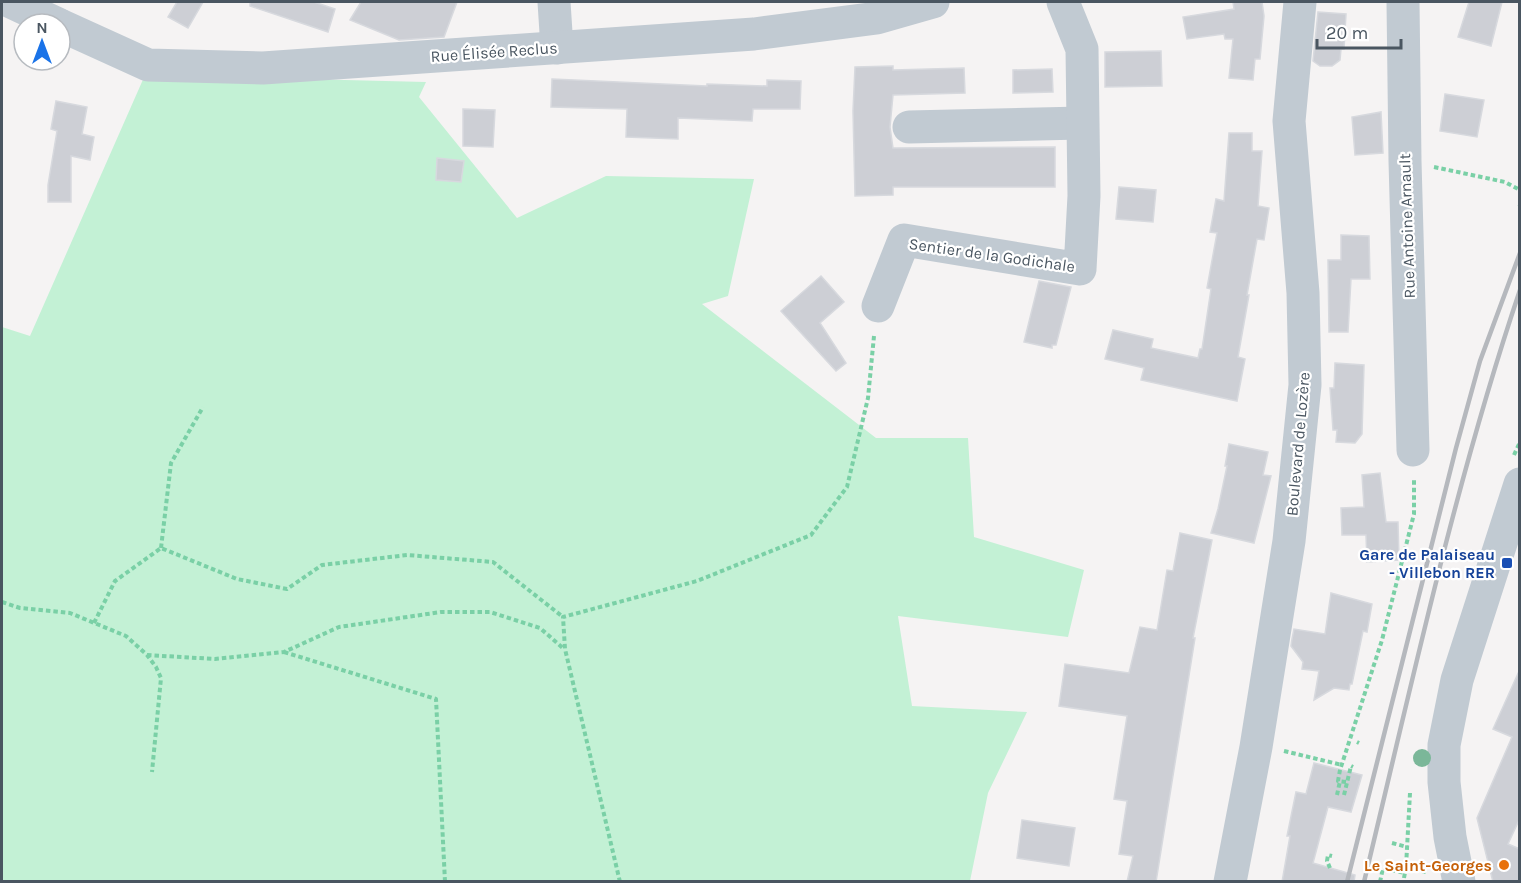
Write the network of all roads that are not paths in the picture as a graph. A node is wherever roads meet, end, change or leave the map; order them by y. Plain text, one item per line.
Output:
1 (11, 2) edge
2 (554, 2) edge
3 (933, 2) edge
4 (1063, 2) edge
5 (1300, 2) edge
6 (1403, 2) edge
7 (875, 10) edge
8 (32, 12) edge
9 (72, 31) edge
10 (557, 48) junction
11 (1082, 123) junction
12 (909, 127) dead end
13 (878, 306) road end
14 (1413, 450) road end
15 (1520, 484) edge
16 (1230, 882) edge
17 (1460, 882) edge

1 - 8 street, Rue Élisée Reclus
2 - 10 street
3 - 7 street, Rue Élisée Reclus
4 - 11 street, Sentier de la Godichale
5 - 16 street, Boulevard de Lozère
6 - 14 street, Rue Antoine Arnault
7 - 10 street, Rue Élisée Reclus
9 - 10 street, Rue Élisée Reclus
11 - 12 street
11 - 13 street, Sentier de la Godichale
15 - 17 street

